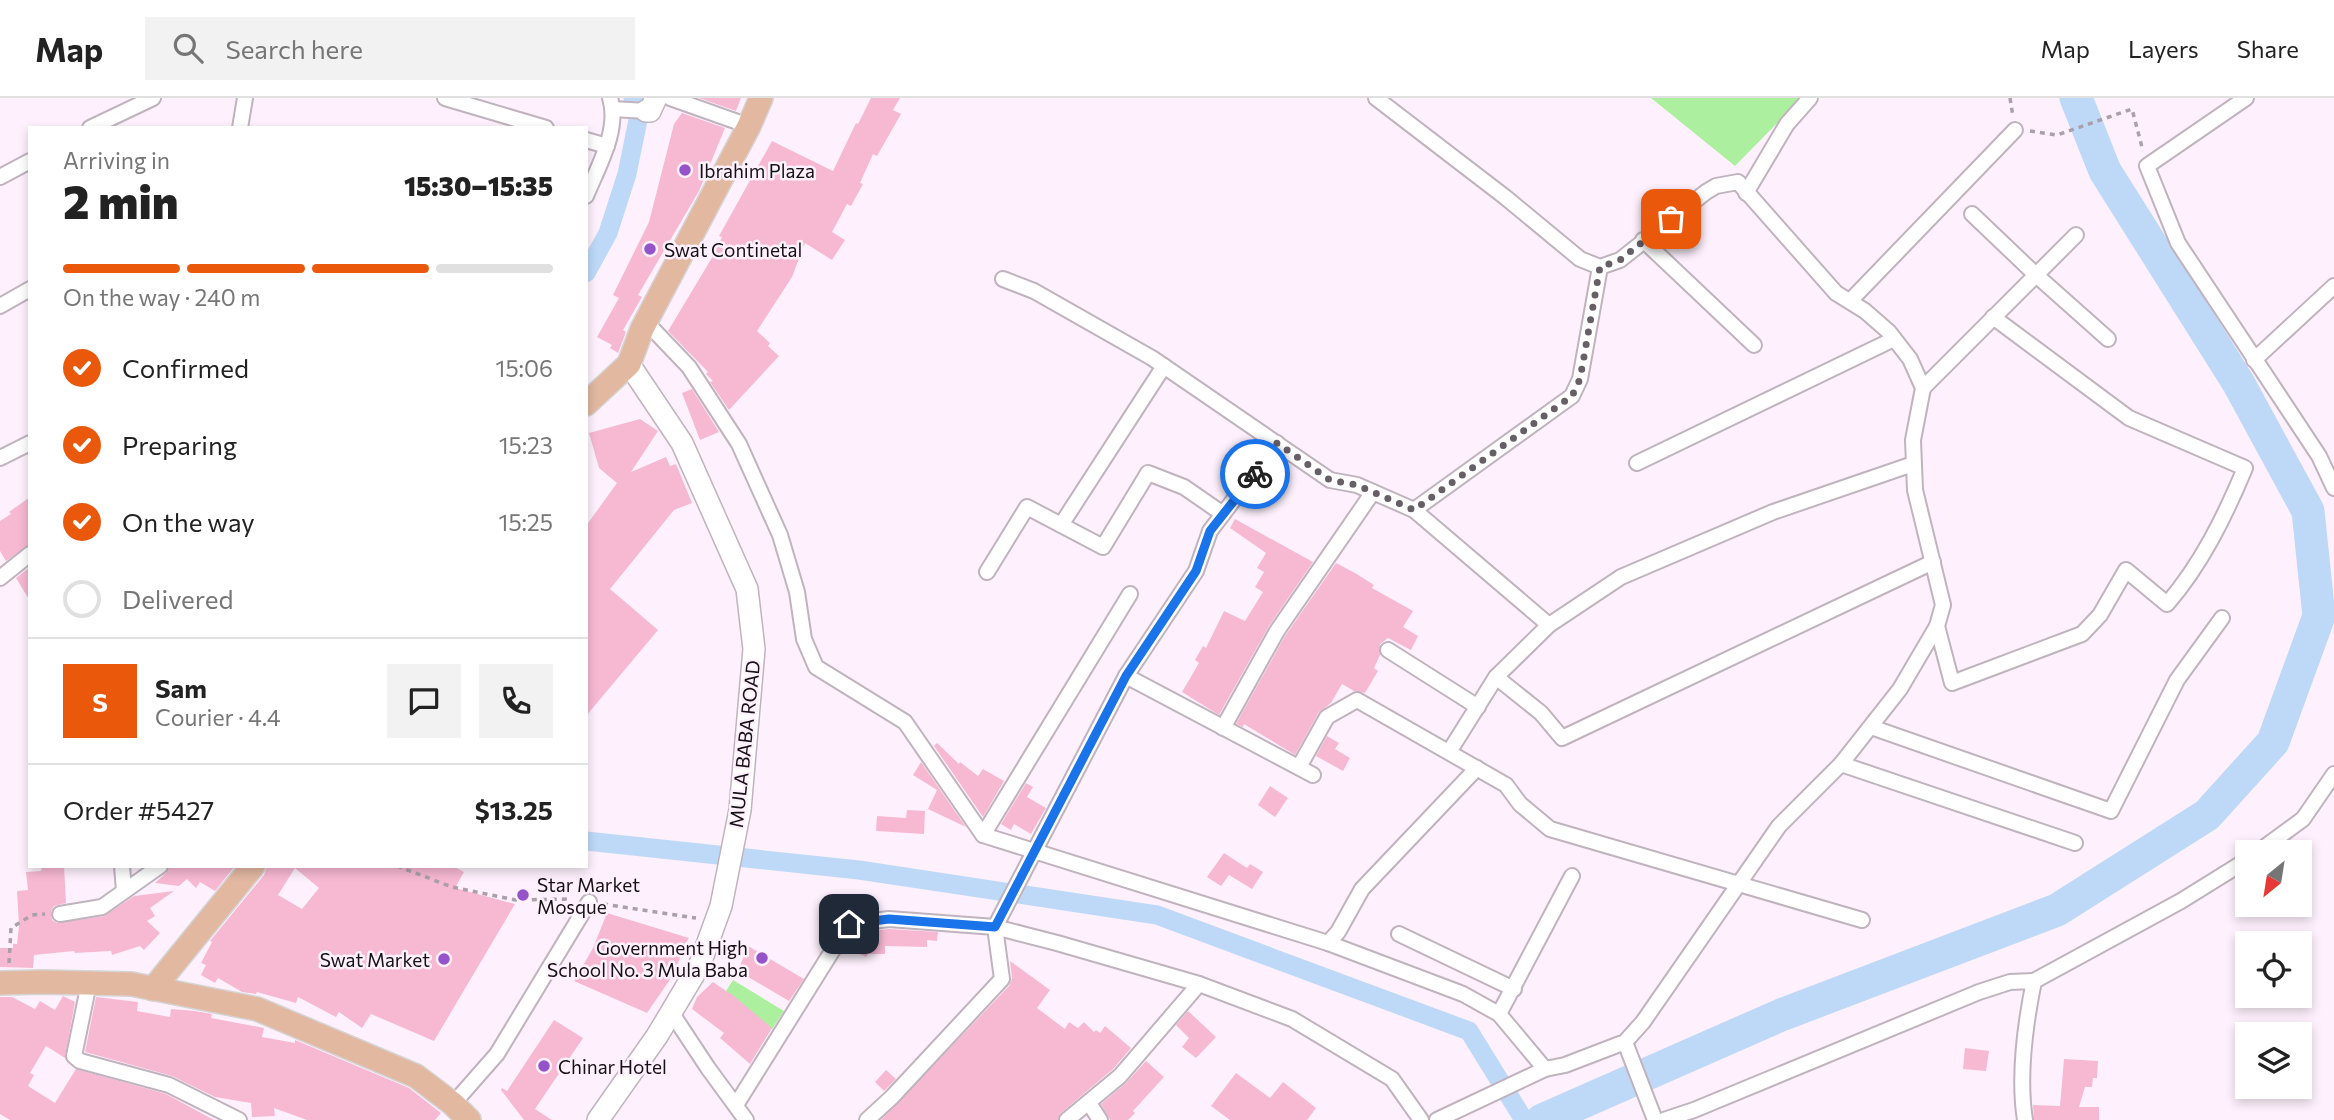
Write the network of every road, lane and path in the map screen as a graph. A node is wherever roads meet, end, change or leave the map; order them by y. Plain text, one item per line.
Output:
1 (153, 98) edge
2 (246, 98) edge
3 (444, 98) edge
4 (670, 98) edge
5 (759, 98) edge
6 (1376, 98) edge
7 (1810, 98) edge
8 (2246, 98) edge
9 (651, 104) edge
10 (614, 105) edge
11 (94, 126) edge
12 (240, 126) edge
13 (539, 126) edge
14 (748, 126) junction
15 (2015, 130) dead end
16 (2056, 135) dead end
17 (588, 141) edge
18 (607, 146) junction
19 (28, 162) edge
20 (2147, 166) junction
21 (0, 177) edge
22 (588, 190) edge
23 (1746, 193) junction
24 (1972, 214) dead end
25 (2076, 235) dead end
26 (1643, 240) junction
27 (1600, 267) junction
28 (2036, 275) junction
29 (1003, 279) dead end
30 (2334, 286) edge
31 (28, 290) edge
32 (1850, 301) junction
33 (0, 306) edge
34 (1993, 317) junction
35 (645, 321) junction
36 (1894, 339) junction
37 (2108, 339) dead end
38 (1754, 345) dead end
39 (2254, 360) junction
40 (629, 364) junction
41 (1164, 366) junction
42 (1923, 388) junction
43 (588, 402) edge
44 (1277, 443) junction
45 (28, 444) edge
46 (0, 458) edge
47 (2328, 461) edge
48 (1637, 463) dead end
49 (1913, 464) junction
50 (2334, 488) edge
51 (1373, 492) junction
52 (1414, 510) junction
53 (1223, 514) junction
54 (1061, 524) junction
55 (28, 556) edge
56 (1933, 562) junction
57 (987, 572) dead end
58 (0, 578) edge
59 (1130, 594) dead end
60 (2222, 618) dead end
61 (1549, 625) junction
62 (1937, 626) junction
63 (1388, 650) dead end
64 (1126, 676) junction
65 (1496, 677) junction
66 (1478, 707) junction
67 (1871, 727) junction
68 (1223, 728) junction
69 (1449, 752) junction
70 (1841, 764) junction
71 (1299, 767) junction
72 (1477, 768) junction
73 (1313, 775) dead end
74 (2334, 775) edge
75 (983, 835) junction
76 (2274, 840) edge
77 (2075, 844) dead end
78 (1035, 850) junction
79 (122, 868) edge
80 (157, 868) edge
81 (251, 868) edge
82 (402, 868) edge
83 (2235, 868) edge
84 (1572, 876) dead end
85 (1740, 883) junction
86 (124, 891) junction
87 (589, 902) junction
88 (60, 914) joint
89 (718, 914) junction
90 (1861, 920) dead end
91 (995, 927) junction
92 (1399, 934) dead end
93 (1328, 943) junction
94 (2034, 981) junction
95 (4, 983) edge
96 (89, 983) junction
97 (1199, 984) junction
98 (153, 989) junction
99 (1514, 989) junction
100 (671, 1012) junction
101 (1499, 1014) junction
102 (1625, 1042) junction
103 (1545, 1069) junction
104 (1089, 1103) junction
105 (736, 1105) junction
106 (461, 1112) edge
107 (239, 1120) edge
108 (598, 1120) edge
109 (746, 1120) edge
110 (867, 1120) edge
111 (1067, 1120) edge
112 (1100, 1120) edge
113 (1421, 1120) edge
114 (1437, 1120) edge
115 (1654, 1120) edge
116 (1664, 1120) edge
117 (2025, 1120) edge

1 - 11 street
2 - 12 street
3 - 13 street
4 - 14 street
5 - 14 main road
6 - 27 street
7 - 23 street
8 - 20 street
9 - 10 street
10 - 18 street
14 - 35 main road
15 - 32 street
16 - 20 path
17 - 18 street
18 - 22 street
19 - 21 street
20 - 39 street
23 - 26 street
23 - 32 street
24 - 28 street
25 - 28 street
26 - 27 street
26 - 38 street
27 - 52 street
28 - 34 street
28 - 37 street
29 - 41 street
30 - 39 street
31 - 33 street
32 - 36 street
34 - 42 street
34 - 62 street
35 - 40 main road
35 - 75 street
36 - 42 street
36 - 48 street
39 - 47 street
40 - 43 main road
40 - 89 main road, MULA BABA ROAD
41 - 44 street
41 - 54 street
42 - 49 street
44 - 51 street
44 - 53 street
45 - 46 street
47 - 50 street
49 - 56 street
49 - 61 street
51 - 52 street
51 - 68 street
52 - 61 street
53 - 54 street
53 - 64 street
54 - 57 street
55 - 58 street
56 - 62 street
56 - 65 street
59 - 75 street
60 - 67 street
61 - 65 street
62 - 67 street
63 - 66 street
64 - 68 street
64 - 78 street
65 - 66 street
66 - 69 street
67 - 70 street
68 - 71 street
69 - 71 street
69 - 72 street
70 - 77 street
70 - 85 street
71 - 73 street
72 - 85 street
72 - 93 street
74 - 76 street
75 - 78 street
78 - 91 street
78 - 93 street
79 - 86 street
80 - 86 street
81 - 98 main road
82 - 87 path
83 - 94 street
84 - 99 street
85 - 90 street
85 - 102 street
86 - 88 street
87 - 89 path
87 - 106 street
88 - 95 path
89 - 100 main road, MULA BABA ROAD
91 - 97 street
91 - 105 street
91 - 110 street
92 - 99 street
93 - 101 street
94 - 116 street
94 - 117 street
95 - 96 main road
96 - 98 main road
96 - 107 street
97 - 104 street
97 - 113 street
98 - 106 main road
99 - 101 street
100 - 105 street
100 - 108 main road, MULA BABA ROAD
101 - 103 street
102 - 103 street
102 - 115 street
103 - 114 street
104 - 111 street
104 - 112 street
105 - 109 street

